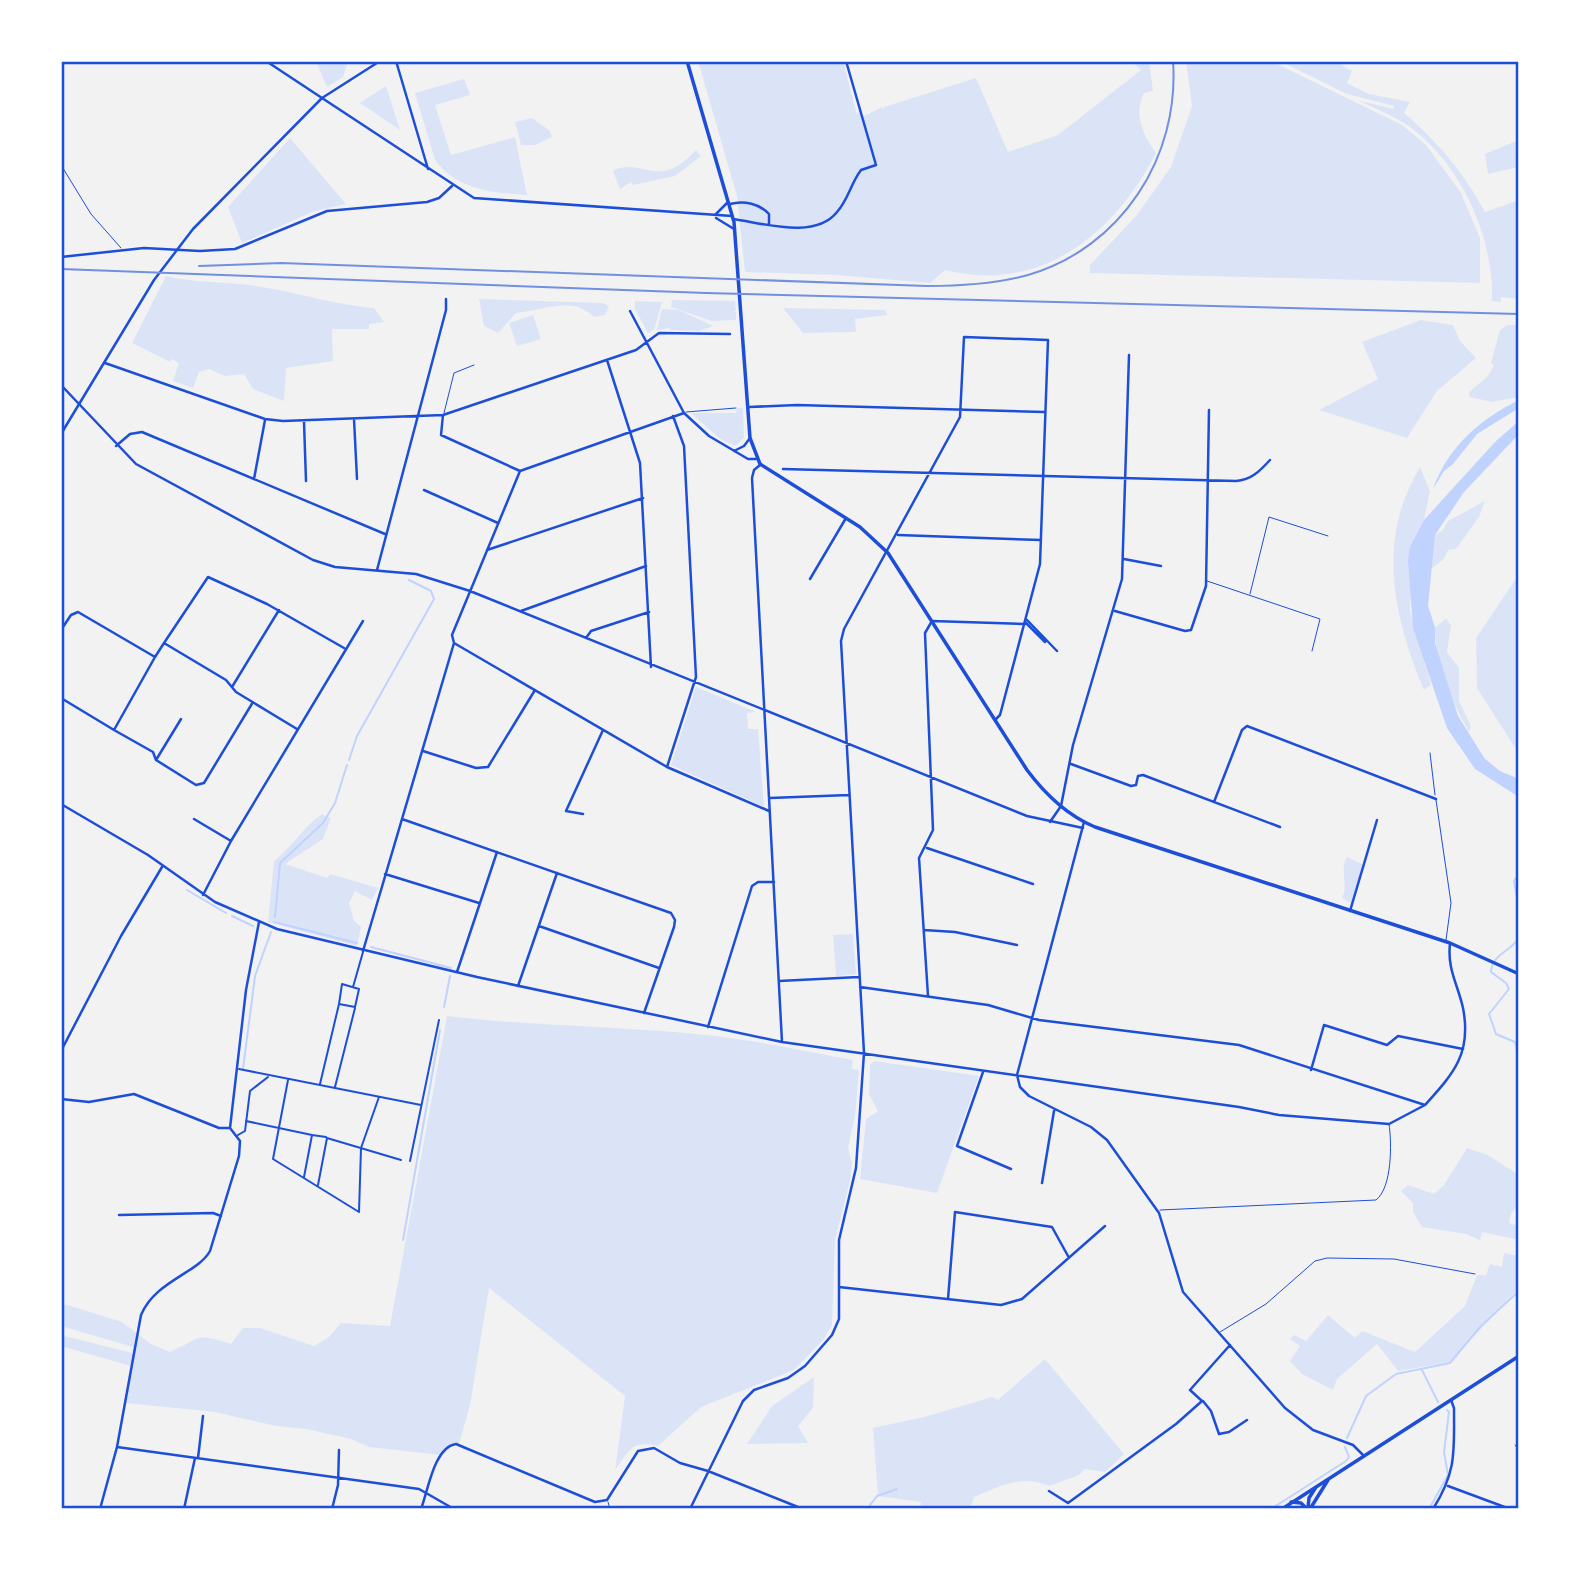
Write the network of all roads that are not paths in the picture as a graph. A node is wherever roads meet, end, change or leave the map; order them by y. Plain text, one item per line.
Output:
1 (266, 61) edge
2 (380, 61) edge
3 (396, 61) edge
4 (687, 61) edge
5 (846, 61) edge
6 (322, 98) junction
7 (61, 165) edge
8 (428, 170) junction
9 (452, 187) junction
10 (730, 201) junction
11 (713, 216) junction
12 (733, 218) junction
13 (769, 223) junction
14 (736, 231) junction
15 (123, 251) junction
16 (61, 257) edge
17 (446, 299) dead end
18 (630, 311) dead end
19 (730, 334) dead end
20 (647, 342) junction
21 (1129, 355) dead end
22 (607, 360) junction
23 (105, 363) junction
24 (474, 365) dead end
25 (61, 385) edge
26 (80, 406) junction
27 (749, 407) junction
28 (736, 408) dead end
29 (962, 410) junction
30 (1209, 410) dead end
31 (684, 412) junction
32 (1044, 412) junction
33 (443, 415) junction
34 (416, 416) junction
35 (673, 416) junction
36 (354, 418) junction
37 (265, 419) junction
38 (303, 420) junction
39 (632, 430) junction
40 (61, 434) edge
41 (750, 438) junction
42 (116, 446) junction
43 (733, 451) junction
44 (756, 459) junction
45 (1270, 460) dead end
46 (760, 464) junction
47 (783, 468) dead end
48 (520, 471) junction
49 (932, 472) junction
50 (1043, 476) junction
51 (254, 479) junction
52 (357, 479) dead end
53 (1126, 479) junction
54 (306, 481) dead end
55 (1208, 481) junction
56 (424, 490) dead end
57 (643, 498) junction
58 (846, 518) junction
59 (498, 523) junction
60 (384, 534) junction
61 (898, 535) junction
62 (1328, 536) dead end
63 (1041, 540) junction
64 (487, 550) junction
65 (888, 553) junction
66 (1124, 559) junction
67 (646, 566) junction
68 (1161, 566) dead end
69 (377, 570) junction
70 (810, 579) dead end
71 (1206, 581) junction
72 (470, 591) junction
73 (1250, 595) junction
74 (279, 610) junction
75 (1113, 610) junction
76 (521, 611) junction
77 (649, 612) junction
78 (363, 621) dead end
79 (932, 621) junction
80 (1025, 622) junction
81 (61, 630) edge
82 (586, 638) junction
83 (1045, 642) dead end
84 (164, 643) junction
85 (454, 643) junction
86 (344, 648) junction
87 (1057, 650) dead end
88 (1312, 651) dead end
89 (155, 657) junction
90 (651, 666) junction
91 (695, 682) junction
92 (232, 687) junction
93 (535, 690) junction
94 (61, 698) edge
95 (253, 702) junction
96 (765, 710) junction
97 (181, 719) dead end
98 (995, 720) junction
99 (297, 729) junction
100 (114, 730) junction
101 (603, 730) junction
102 (845, 743) junction
103 (422, 750) junction
104 (1430, 752) dead end
105 (156, 760) junction
106 (1070, 764) junction
107 (667, 767) junction
108 (929, 776) junction
109 (849, 795) junction
110 (770, 798) junction
111 (1436, 799) junction
112 (1214, 802) junction
113 (61, 804) edge
114 (1061, 806) junction
115 (770, 811) junction
116 (583, 814) dead end
117 (194, 819) dead end
118 (402, 819) junction
119 (1377, 820) dead end
120 (1050, 822) junction
121 (1083, 825) junction
122 (1280, 827) dead end
123 (230, 841) junction
124 (926, 847) junction
125 (497, 852) junction
126 (163, 866) junction
127 (557, 873) junction
128 (385, 874) junction
129 (774, 882) junction
130 (1033, 884) dead end
131 (203, 895) junction
132 (481, 904) junction
133 (1350, 911) junction
134 (259, 922) junction
135 (538, 926) junction
136 (924, 930) junction
137 (1448, 943) junction
138 (1017, 945) dead end
139 (363, 951) junction
140 (659, 968) junction
141 (456, 972) junction
142 (1519, 974) edge
143 (859, 977) junction
144 (779, 982) junction
145 (518, 986) junction
146 (352, 987) junction
147 (860, 987) junction
148 (928, 996) junction
149 (339, 1004) junction
150 (355, 1007) junction
151 (644, 1013) junction
152 (1034, 1017) junction
153 (439, 1020) dead end
154 (708, 1027) junction
155 (782, 1042) junction
156 (1464, 1049) junction
157 (61, 1051) edge
158 (864, 1053) junction
159 (239, 1069) junction
160 (984, 1070) junction
161 (1311, 1070) junction
162 (1017, 1075) junction
163 (270, 1076) junction
164 (288, 1080) junction
165 (320, 1085) junction
166 (335, 1088) junction
167 (379, 1097) junction
168 (61, 1099) edge
169 (421, 1105) junction
170 (1425, 1105) junction
171 (1054, 1110) junction
172 (246, 1121) junction
173 (1389, 1124) junction
174 (230, 1128) junction
175 (278, 1128) junction
176 (312, 1135) junction
177 (237, 1136) junction
178 (327, 1138) junction
179 (360, 1148) junction
180 (401, 1160) dead end
181 (410, 1161) dead end
182 (1011, 1169) dead end
183 (304, 1178) junction
184 (1042, 1184) dead end
185 (318, 1187) junction
186 (1157, 1210) junction
187 (119, 1215) dead end
188 (221, 1216) junction
189 (1105, 1226) dead end
190 (1069, 1257) junction
191 (1475, 1274) dead end
192 (838, 1287) junction
193 (948, 1299) junction
194 (1220, 1332) junction
195 (1230, 1345) junction
196 (1519, 1356) edge
197 (1451, 1400) junction
198 (1202, 1401) junction
199 (203, 1416) dead end
200 (1247, 1420) dead end
201 (1515, 1445) dead end
202 (117, 1447) junction
203 (339, 1450) dead end
204 (1519, 1450) edge
205 (1364, 1456) junction
206 (196, 1458) junction
207 (708, 1471) junction
208 (1332, 1476) junction
209 (337, 1478) junction
210 (1317, 1485) junction
211 (1448, 1486) junction
212 (1049, 1491) dead end
213 (427, 1492) junction
214 (607, 1500) junction
215 (1289, 1503) junction
216 (1282, 1508) edge
217 (100, 1509) edge
218 (184, 1509) edge
219 (332, 1509) edge
220 (421, 1509) edge
221 (454, 1509) edge
222 (610, 1509) edge
223 (690, 1509) edge
224 (803, 1509) edge
225 (1307, 1509) edge
226 (1433, 1509) edge
227 (1508, 1509) edge

1 - 6 street
2 - 6 street
3 - 8 street
4 - 10 main road
5 - 13 street
6 - 8 street
6 - 23 street
7 - 15 lane
8 - 9 street
9 - 11 street
9 - 15 street
10 - 11 street
10 - 12 main road
10 - 13 street
11 - 12 street
11 - 14 street
12 - 13 street
12 - 14 main road
14 - 27 main road
15 - 16 street
17 - 34 street
18 - 20 street
19 - 20 street
20 - 22 street
20 - 31 street
21 - 53 street
22 - 33 street
22 - 39 street
23 - 26 street
23 - 37 street
24 - 33 lane
25 - 26 street
26 - 40 street
26 - 42 street
27 - 29 street
27 - 41 main road
28 - 31 lane
29 - 32 street
29 - 32 street
29 - 49 street
30 - 55 street
31 - 35 street
31 - 43 street
32 - 50 street
33 - 34 street
33 - 48 street
34 - 36 street
34 - 60 street
35 - 39 street
35 - 91 street
36 - 38 street
36 - 52 street
37 - 38 street
37 - 51 street
38 - 54 street
39 - 48 street
39 - 57 street
41 - 43 street
41 - 44 main road
42 - 51 street
42 - 69 street
43 - 44 street
44 - 46 main road
45 - 55 street
46 - 58 main road
46 - 96 street
47 - 49 street
48 - 59 street
49 - 50 street
49 - 61 street
50 - 53 street
50 - 63 street
51 - 60 street
53 - 55 street
53 - 66 street
55 - 71 street
56 - 59 street
57 - 64 street
57 - 67 street
58 - 65 main road
58 - 70 street
59 - 64 street
60 - 69 street
61 - 63 street
61 - 65 street
62 - 73 lane
63 - 80 street
64 - 72 street
65 - 79 main road
65 - 102 street
66 - 68 street
66 - 75 street
67 - 76 street
67 - 77 street
69 - 72 street
71 - 73 lane
71 - 75 street
72 - 76 street
72 - 85 street
73 - 88 lane
74 - 84 street
74 - 86 street
74 - 92 street
75 - 106 street
76 - 82 street
77 - 82 street
77 - 90 street
78 - 86 street
79 - 80 street
79 - 98 main road
79 - 108 street
80 - 83 street
80 - 87 street
80 - 98 street
81 - 89 street
82 - 90 street
84 - 89 street
84 - 92 street
85 - 93 street
85 - 103 street
86 - 99 street
89 - 100 street
90 - 91 street
91 - 96 street
91 - 107 street
92 - 95 street
93 - 101 street
93 - 103 street
94 - 100 street
95 - 99 street
95 - 105 street
96 - 102 street
96 - 110 street
97 - 105 street
98 - 114 main road
99 - 123 street
100 - 105 street
101 - 107 street
101 - 116 street
102 - 108 street
102 - 109 street
103 - 118 street
104 - 111 lane
106 - 112 street
106 - 114 street
107 - 115 street
108 - 120 street
108 - 124 street
109 - 110 street
109 - 143 street
110 - 115 street
111 - 112 street
111 - 137 lane
112 - 122 street
113 - 126 street
114 - 120 street
114 - 121 main road
115 - 129 street
117 - 123 street
118 - 125 street
118 - 128 street
119 - 133 street
120 - 121 street
121 - 133 main road
121 - 152 street
123 - 131 street
124 - 130 street
124 - 136 street
125 - 127 street
125 - 132 street
126 - 131 street
126 - 157 street
127 - 135 street
127 - 140 street
128 - 132 street
128 - 139 street
129 - 144 street
129 - 154 street
131 - 134 street
132 - 141 street
133 - 137 main road
134 - 139 street
134 - 159 street
135 - 140 street
135 - 145 street
136 - 138 street
136 - 148 street
137 - 142 main road
137 - 156 street
139 - 141 street
139 - 146 street
140 - 151 street
141 - 145 street
143 - 144 street
143 - 147 street
144 - 155 street
145 - 151 street
146 - 149 street
146 - 150 street
147 - 148 street
147 - 158 street
148 - 152 street
149 - 150 street
149 - 165 street
150 - 166 street
151 - 154 street
152 - 161 street
152 - 162 street
153 - 169 street
154 - 155 street
155 - 158 street
156 - 161 street
156 - 170 street
158 - 160 street
158 - 192 street
159 - 163 street
159 - 174 street
160 - 162 street
160 - 182 street
161 - 170 street
162 - 171 street
162 - 173 street
163 - 164 street
163 - 172 street
164 - 165 street
164 - 175 street
165 - 166 street
166 - 167 street
167 - 169 street
167 - 179 street
168 - 174 street
169 - 181 street
170 - 173 street
171 - 184 street
171 - 186 street
172 - 175 street
172 - 177 street
173 - 186 lane
174 - 177 street
175 - 176 street
175 - 183 street
176 - 178 street
176 - 183 street
177 - 188 street
178 - 179 street
178 - 185 street
179 - 180 street
179 - 185 street
183 - 185 street
186 - 194 street
187 - 188 street
188 - 202 street
189 - 190 street
190 - 193 street
190 - 193 street
191 - 194 lane
192 - 193 street
192 - 207 street
194 - 195 street
195 - 198 street
195 - 205 street
196 - 197 main road
197 - 205 main road
197 - 211 street
198 - 200 street
198 - 212 street
199 - 206 street
201 - 204 lane
202 - 206 street
202 - 217 street
203 - 209 street
205 - 208 main road
206 - 209 street
206 - 218 street
207 - 214 street
207 - 223 street
207 - 224 street
208 - 210 main road
208 - 225 main road
209 - 213 street
209 - 219 street
210 - 215 main road
210 - 225 main road
211 - 226 street
211 - 227 street
213 - 214 street
213 - 220 street
213 - 221 street
214 - 222 lane
215 - 216 main road
215 - 225 main road
216 - 225 main road

